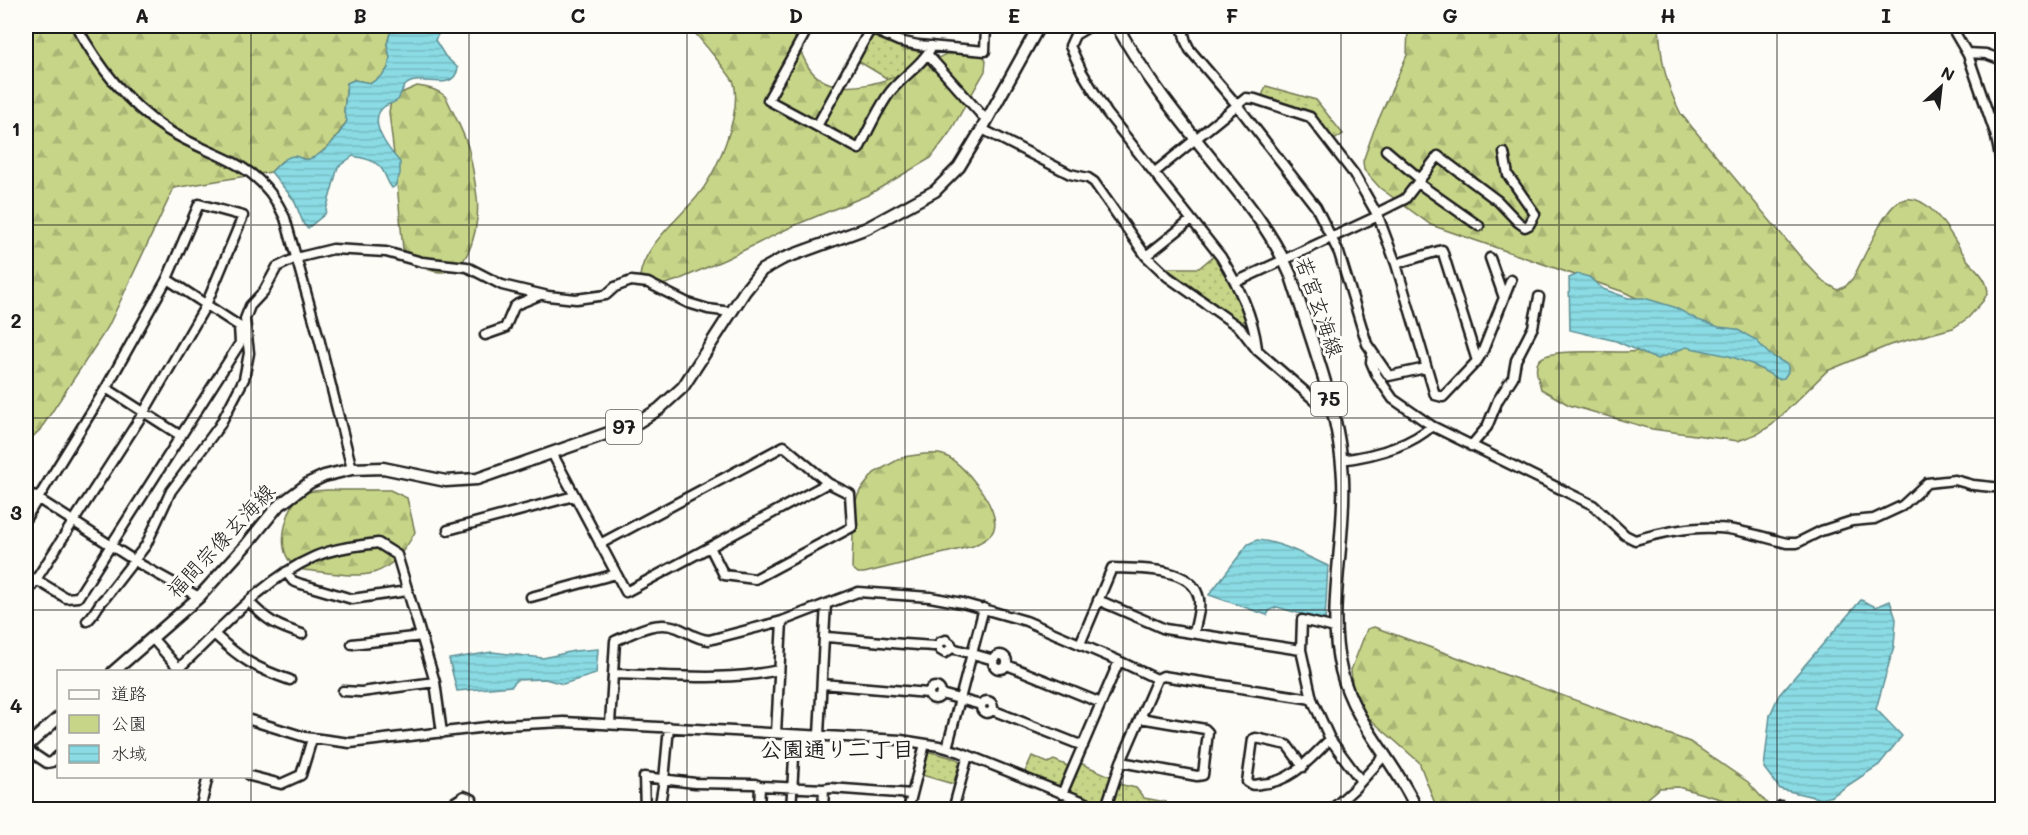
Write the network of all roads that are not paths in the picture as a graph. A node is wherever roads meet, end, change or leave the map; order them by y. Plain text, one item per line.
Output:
1 (76, 26) edge
2 (809, 26) edge
3 (869, 26) edge
4 (986, 26) edge
5 (1039, 26) edge
6 (1090, 26) edge
7 (1117, 26) edge
8 (1182, 26) edge
9 (1951, 26) edge
10 (932, 46) junction
11 (1967, 53) junction
12 (928, 55) junction
13 (2002, 60) edge
14 (1237, 105) junction
15 (984, 125) junction
16 (817, 126) junction
17 (1196, 139) junction
18 (1386, 150) dead end
19 (1504, 153) dead end
20 (2002, 166) edge
21 (1155, 172) junction
22 (1419, 181) junction
23 (1378, 216) junction
24 (1191, 220) junction
25 (1479, 226) dead end
26 (1332, 237) junction
27 (1146, 256) junction
28 (297, 258) junction
29 (1490, 258) dead end
30 (1284, 260) junction
31 (1396, 264) junction
32 (167, 279) junction
33 (1511, 280) dead end
34 (1236, 282) junction
35 (541, 295) junction
36 (1539, 297) dead end
37 (1504, 298) junction
38 (206, 305) junction
39 (731, 312) junction
40 (485, 335) dead end
41 (1257, 350) junction
42 (1372, 354) junction
43 (1477, 361) junction
44 (1426, 368) junction
45 (106, 388) junction
46 (1330, 404) junction
47 (144, 412) junction
48 (1432, 426) junction
49 (181, 436) junction
50 (1472, 446) junction
51 (552, 453) junction
52 (1341, 460) junction
53 (351, 463) junction
54 (828, 483) junction
55 (2002, 488) edge
56 (26, 491) edge
57 (574, 496) junction
58 (38, 499) junction
59 (26, 518) edge
60 (73, 520) junction
61 (448, 530) dead end
62 (111, 544) junction
63 (600, 544) junction
64 (710, 547) junction
65 (135, 561) junction
66 (286, 572) junction
67 (616, 574) junction
68 (35, 579) junction
69 (407, 591) junction
70 (26, 596) edge
71 (199, 597) junction
72 (531, 597) dead end
73 (1098, 600) junction
74 (249, 602) junction
75 (826, 604) junction
76 (984, 608) junction
77 (87, 621) dead end
78 (782, 621) junction
79 (1335, 628) junction
80 (1194, 633) junction
81 (302, 634) dead end
82 (215, 635) junction
83 (422, 636) junction
84 (824, 637) junction
85 (152, 638) junction
86 (352, 644) dead end
87 (1080, 644) junction
88 (1301, 650) junction
89 (972, 653) junction
90 (1119, 661) junction
91 (115, 670) edge
92 (180, 670) edge
93 (778, 670) junction
94 (613, 674) junction
95 (1157, 679) junction
96 (290, 680) dead end
97 (435, 682) junction
98 (822, 684) junction
99 (343, 691) dead end
100 (960, 699) junction
101 (1312, 699) junction
102 (1101, 703) junction
103 (1140, 718) junction
104 (57, 719) edge
105 (252, 721) edge
106 (610, 724) junction
107 (669, 727) junction
108 (442, 733) junction
109 (776, 733) junction
110 (819, 735) junction
111 (312, 739) junction
112 (1330, 739) junction
113 (795, 740) dead end
114 (925, 744) junction
115 (1083, 746) junction
116 (26, 748) edge
117 (947, 748) junction
118 (968, 755) junction
119 (1385, 755) junction
120 (57, 757) edge
121 (1121, 762) junction
122 (1302, 767) junction
123 (252, 777) edge
124 (208, 778) edge
125 (664, 780) junction
126 (1361, 781) junction
127 (760, 786) junction
128 (792, 788) junction
129 (824, 789) junction
130 (912, 794) junction
131 (1062, 794) junction
132 (1088, 807) edge
133 (954, 808) edge
134 (200, 810) edge
135 (448, 810) edge
136 (471, 810) edge
137 (645, 810) edge
138 (659, 810) edge
139 (759, 810) edge
140 (791, 810) edge
141 (823, 810) edge
142 (908, 810) edge
143 (965, 810) edge
144 (1104, 810) edge
145 (1332, 810) edge
146 (1417, 810) edge

1 - 28 street
2 - 16 street
3 - 10 street
3 - 16 street
4 - 10 street
5 - 15 main road, 福間宗像玄海線 / 97
6 - 21 street
7 - 17 main road, 若宮玄海線 / 75
8 - 14 street
9 - 11 street
10 - 12 street
11 - 13 street
11 - 20 street
12 - 15 street
12 - 16 street
14 - 17 street
14 - 23 street
14 - 26 street
15 - 27 street
15 - 39 main road, 福間宗像玄海線 / 97
17 - 21 street
17 - 30 main road, 若宮玄海線 / 75
18 - 22 street
19 - 22 street
21 - 24 street
22 - 23 street
22 - 25 street
23 - 26 street
23 - 31 street
24 - 27 street
24 - 34 street
26 - 30 street
26 - 42 street
27 - 41 street
28 - 35 street
28 - 53 street
28 - 65 street
29 - 37 street
30 - 34 street
30 - 46 main road, 若宮玄海線 / 75
31 - 43 street
31 - 44 street
32 - 38 street
32 - 38 street
32 - 45 street
33 - 37 street
34 - 41 street
35 - 39 street
35 - 40 street
36 - 50 street
37 - 43 street
38 - 47 street
38 - 49 street
39 - 51 main road, 福間宗像玄海線 / 97
41 - 46 street
42 - 44 street
42 - 48 street
43 - 44 street
45 - 47 street
45 - 58 street
46 - 52 main road, 若宮玄海線 / 75
47 - 49 street
47 - 60 street
48 - 50 street
48 - 52 street
49 - 62 street
50 - 55 street
51 - 53 main road, 福間宗像玄海線 / 97
51 - 57 street
52 - 79 main road, 若宮玄海線 / 75
53 - 71 main road, 福間宗像玄海線 / 97
54 - 63 street
54 - 64 street
54 - 64 street
56 - 58 street
57 - 61 street
57 - 63 street
58 - 59 street
58 - 60 street
60 - 62 street
60 - 68 street
62 - 65 street
62 - 68 street
63 - 67 street
64 - 67 street
65 - 71 street
65 - 77 street
66 - 69 street
66 - 69 street
66 - 74 street
67 - 72 street
68 - 70 street
69 - 83 street
71 - 85 main road, 福間宗像玄海線 / 97
73 - 80 street
73 - 80 street
73 - 87 street
74 - 81 street
74 - 82 street
75 - 76 street
75 - 78 street
75 - 84 street
76 - 87 street
76 - 89 street
78 - 93 street
78 - 94 street
79 - 88 street
79 - 119 main road, 若宮玄海線 / 75
80 - 88 street
82 - 92 street
82 - 96 street
83 - 86 street
83 - 97 street
84 - 89 street
84 - 98 street
85 - 91 main road, 福間宗像玄海線 / 97
85 - 92 street
87 - 90 street
88 - 101 street
89 - 100 street
89 - 102 street
90 - 95 street
90 - 102 street
93 - 94 street
93 - 109 street
94 - 106 street
95 - 101 street
95 - 103 street
97 - 99 street
97 - 108 street
98 - 100 street
98 - 110 street
100 - 115 street
100 - 117 street
101 - 112 street
102 - 115 street
103 - 121 street
103 - 121 street
104 - 116 main road
105 - 111 street
106 - 107 street
106 - 108 street
107 - 109 street
107 - 125 street
108 - 111 street
109 - 110 street
110 - 114 street
111 - 123 street
112 - 122 street
112 - 126 street
113 - 128 street
114 - 117 street
114 - 130 street
115 - 131 street
116 - 120 street
117 - 118 street
118 - 131 street
118 - 133 street
119 - 126 street
119 - 146 main road, 若宮玄海線 / 75
121 - 144 street
122 - 122 street
124 - 134 street
125 - 127 street
125 - 137 street
125 - 138 street
126 - 145 street
127 - 128 street
127 - 139 street
128 - 129 street
128 - 140 street
129 - 130 street
129 - 141 street
130 - 142 street
131 - 132 street
132 - 144 street
133 - 143 street
135 - 136 street

